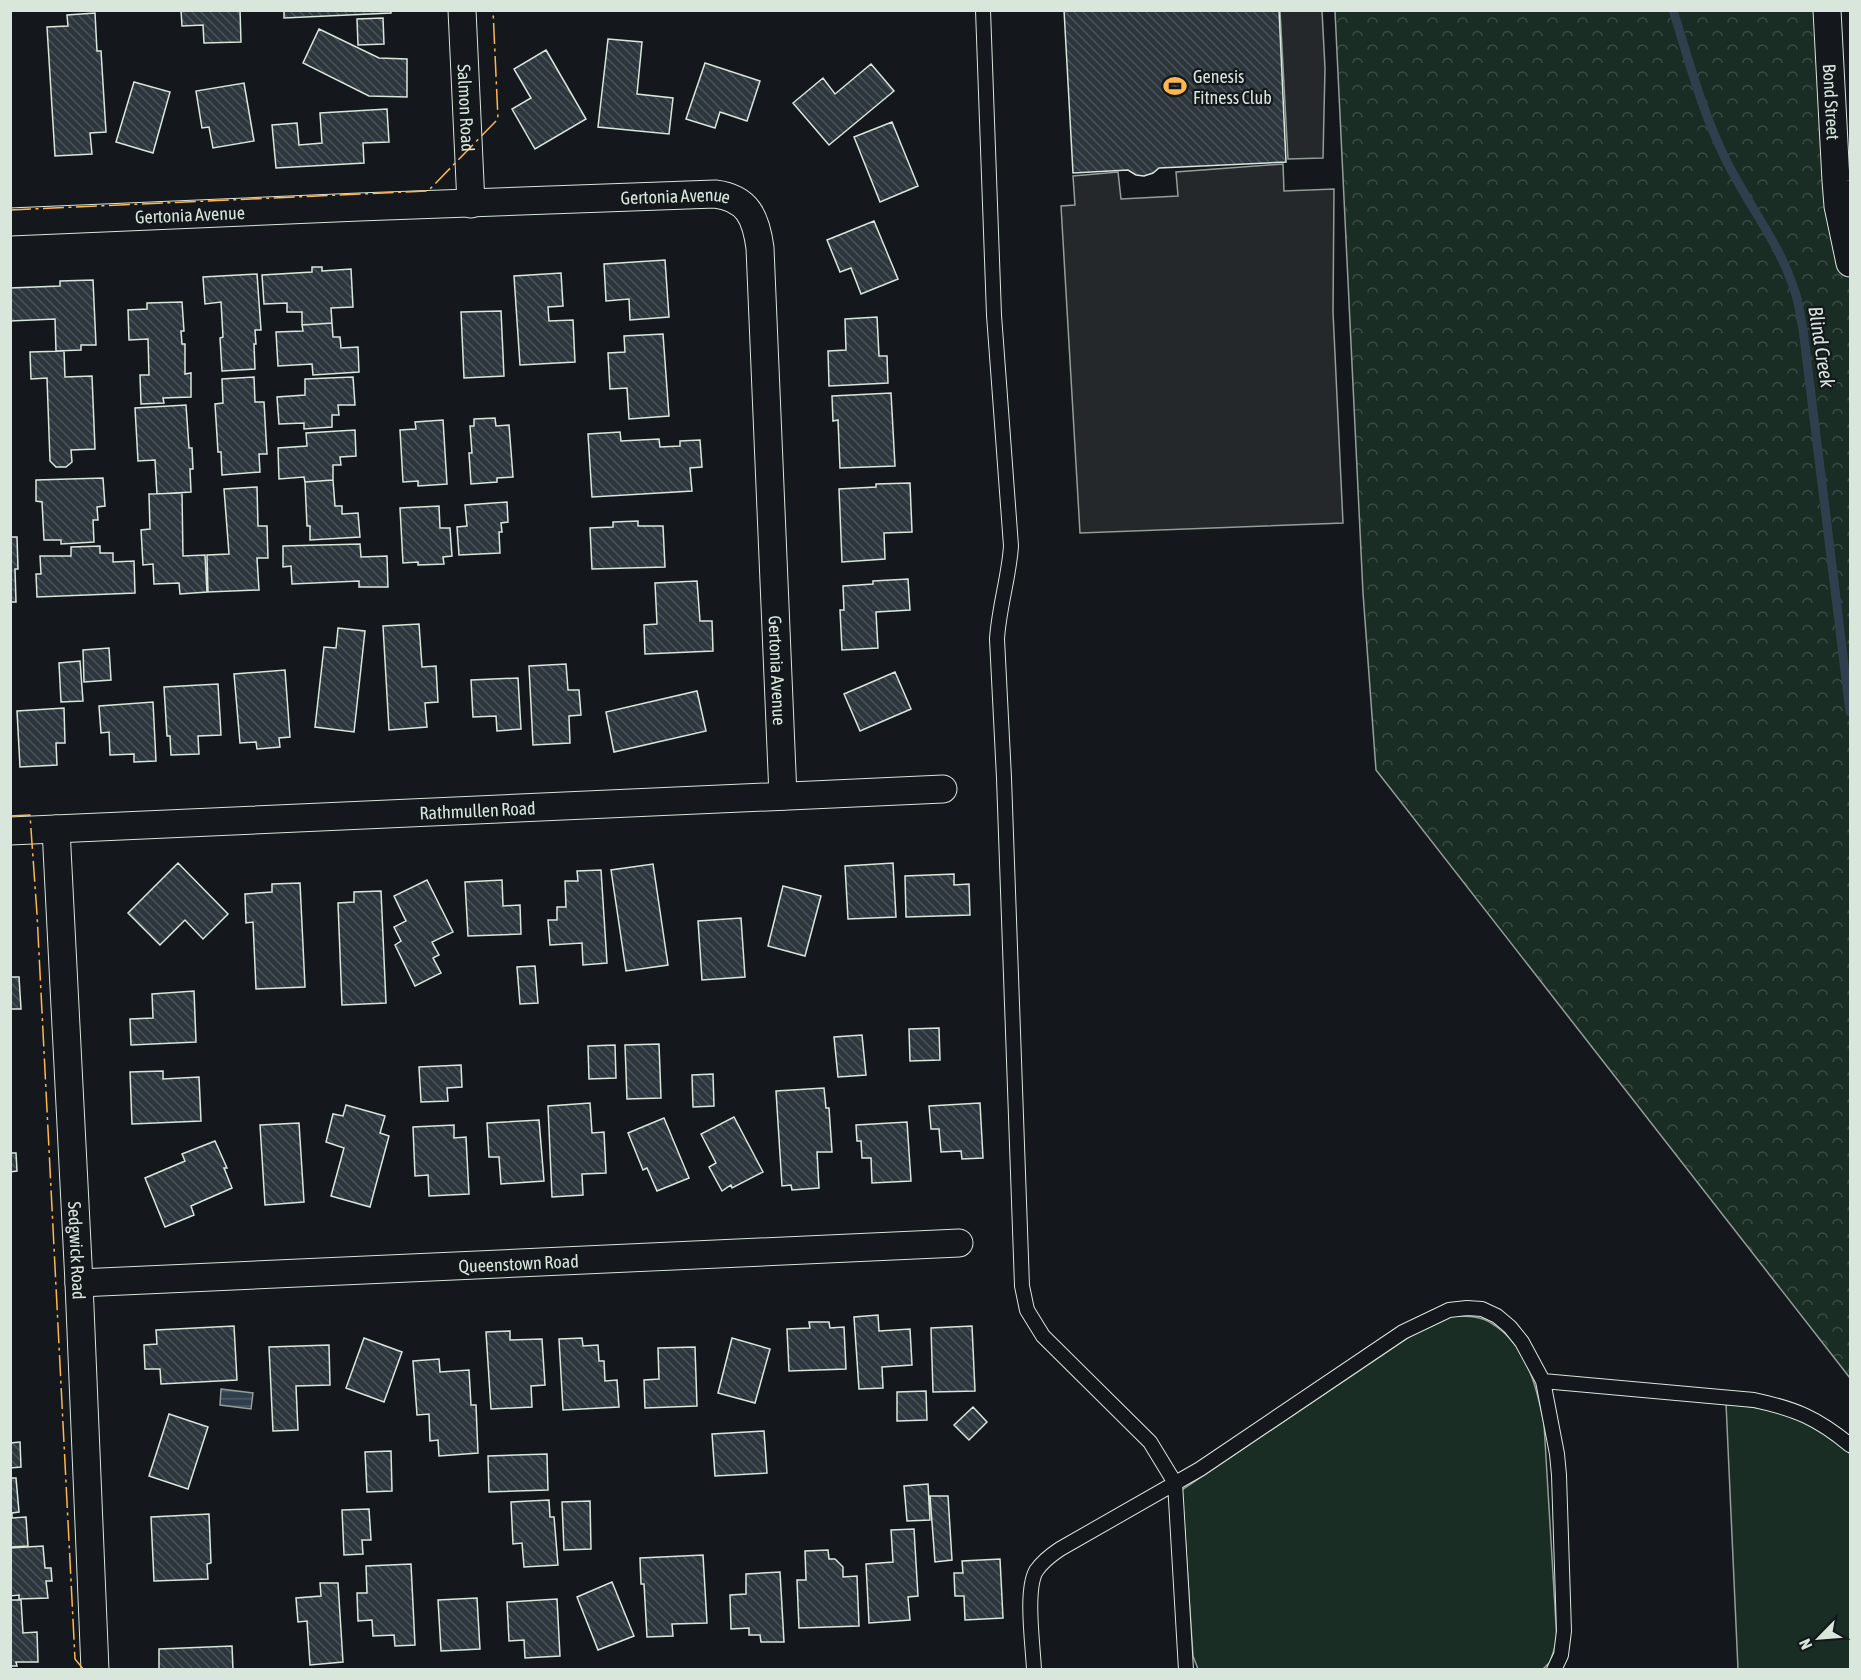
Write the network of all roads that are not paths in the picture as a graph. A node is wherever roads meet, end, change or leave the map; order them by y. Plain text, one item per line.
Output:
1 (462, 10) edge
2 (983, 10) edge
3 (1827, 10) edge
4 (471, 204) junction
5 (10, 222) edge
6 (1851, 263) edge
7 (943, 789) dead end
8 (783, 796) junction
9 (56, 830) junction
10 (10, 831) edge
11 (959, 1243) dead end
12 (79, 1282) junction
13 (1543, 1381) junction
14 (1851, 1445) edge
15 (1174, 1483) junction
16 (95, 1670) edge
17 (1034, 1670) edge
18 (1186, 1670) edge
19 (1554, 1670) edge

1 - 4 street, Salmon Road
2 - 15 lane
3 - 6 street, Bond Street
4 - 5 street, Gertonia Avenue
4 - 8 street, Gertonia Avenue
7 - 8 street, Rathmullen Road
8 - 9 street, Rathmullen Road
9 - 10 street, Rathmullen Road
9 - 12 street, Sedgwick Road
11 - 12 street, Queenstown Road
12 - 16 street, Sedgwick Road
13 - 14 lane
13 - 15 lane
13 - 19 lane
15 - 17 lane
15 - 18 lane

